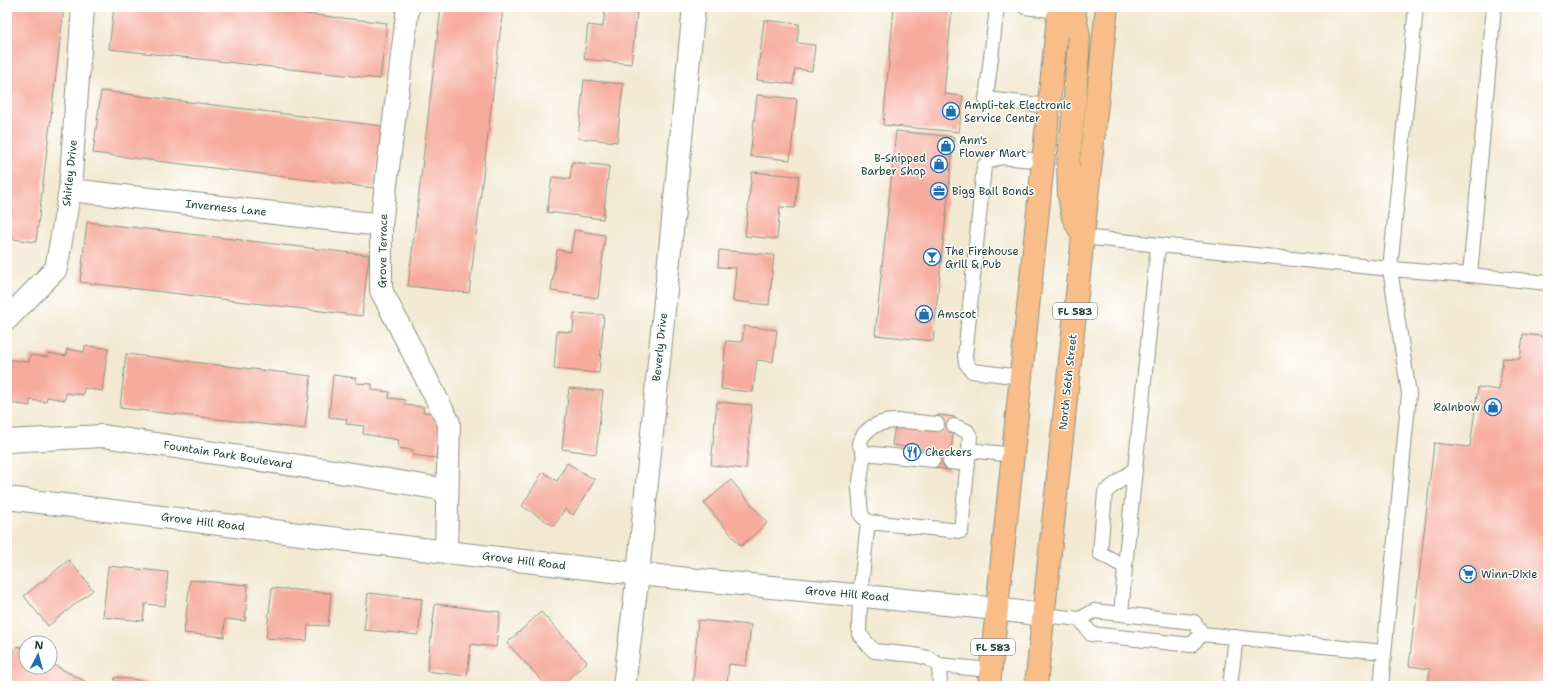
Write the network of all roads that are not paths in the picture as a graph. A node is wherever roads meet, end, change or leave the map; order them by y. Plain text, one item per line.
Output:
1 (83, 7) edge
2 (408, 7) edge
3 (694, 7) edge
4 (997, 7) edge
5 (1027, 7) edge
6 (1107, 7) edge
7 (1416, 7) edge
8 (1494, 7) edge
9 (1059, 9) edge
10 (1049, 106) junction
11 (1044, 161) junction
12 (70, 190) junction
13 (381, 225) junction
14 (1083, 237) junction
15 (1158, 245) junction
16 (1390, 269) junction
17 (1470, 275) junction
18 (1548, 283) edge
19 (7, 319) edge
20 (1021, 376) junction
21 (937, 424) dead end
22 (954, 426) dead end
23 (7, 441) edge
24 (864, 453) junction
25 (1013, 455) junction
26 (969, 457) junction
27 (933, 460) dead end
28 (950, 462) dead end
29 (1135, 469) junction
30 (447, 490) junction
31 (7, 498) edge
32 (868, 522) junction
33 (446, 552) junction
34 (1125, 567) junction
35 (638, 574) junction
36 (860, 595) junction
37 (997, 608) junction
38 (1121, 614) junction
39 (1043, 615) junction
40 (1080, 619) junction
41 (1202, 634) junction
42 (1236, 637) junction
43 (1384, 652) junction
44 (939, 665) junction
45 (990, 678) edge
46 (624, 686) edge
47 (940, 686) edge
48 (1036, 686) edge
49 (1230, 686) edge
50 (1381, 686) edge

1 - 12 street, Shirley Drive
2 - 13 street, Grove Terrace
3 - 35 street, Beverly Drive
4 - 10 lane
5 - 9 lane
6 - 14 main road, North 56th Street / FL 583
7 - 16 lane
8 - 17 lane
9 - 10 main road, FL 583
9 - 14 main road
10 - 11 main road, FL 583
11 - 20 main road, FL 583
11 - 20 lane
12 - 13 street, Inverness Lane
12 - 19 street, Shirley Drive
13 - 30 street, Grove Terrace
14 - 15 lane
14 - 39 main road, North 56th Street / FL 583
15 - 16 lane
15 - 29 lane
16 - 17 lane
16 - 43 lane
17 - 18 lane
20 - 25 main road, FL 583
21 - 24 lane
22 - 26 lane
23 - 30 street, Fountain Park Boulevard
24 - 27 lane
24 - 32 lane
25 - 26 lane
25 - 37 main road, FL 583
26 - 28 lane
26 - 32 lane
29 - 34 lane
29 - 34 lane
30 - 33 street, Grove Terrace
31 - 33 street, Grove Hill Road
32 - 36 lane
33 - 35 street, Grove Hill Road
34 - 38 lane
35 - 36 street, Grove Hill Road
35 - 46 street, Beverly Drive
36 - 37 street, Grove Hill Road
36 - 44 lane
37 - 39 street, Grove Hill Road
37 - 45 main road, FL 583
38 - 40 lane
38 - 41 lane
39 - 40 lane
39 - 48 main road, North 56th Street / FL 583
40 - 41 lane
41 - 42 lane
42 - 43 lane
42 - 49 lane
43 - 50 lane
44 - 45 lane
44 - 47 lane

